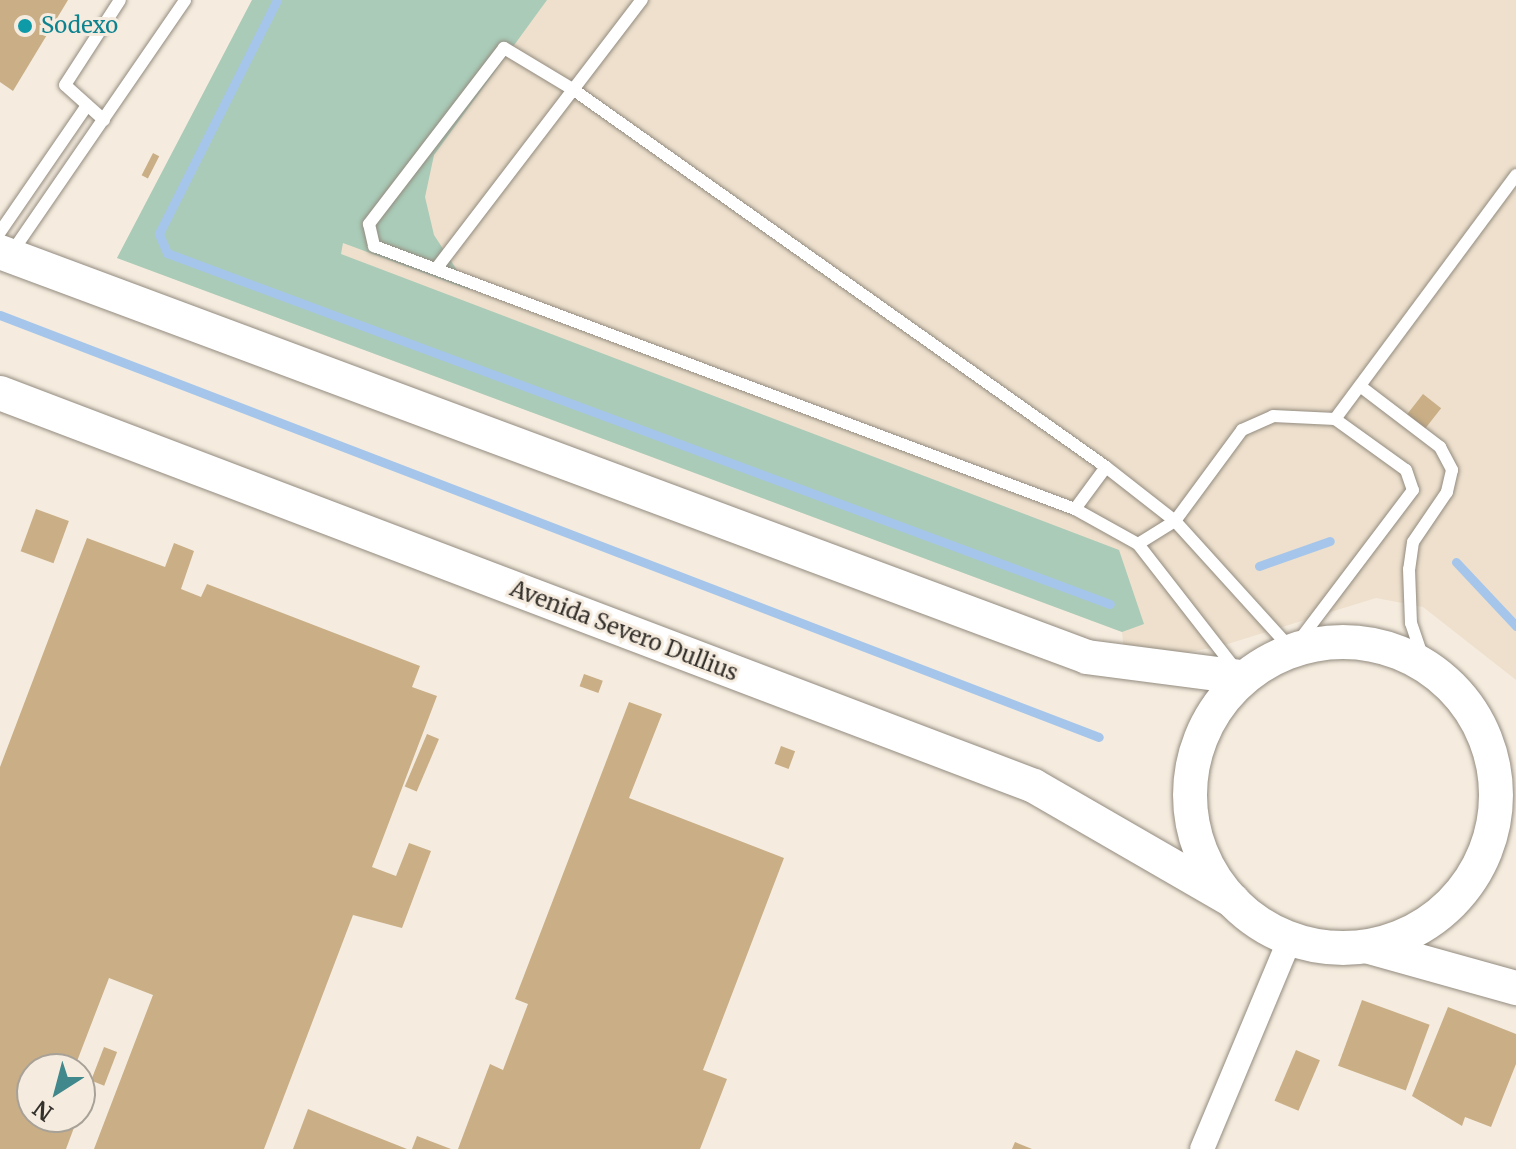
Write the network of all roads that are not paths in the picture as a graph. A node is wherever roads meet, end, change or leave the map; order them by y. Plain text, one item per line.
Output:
1 (120, 0) edge
2 (185, 0) edge
3 (642, 0) edge
4 (574, 90) junction
5 (86, 107) junction
6 (104, 120) junction
7 (1516, 175) edge
8 (3, 247) edge
9 (436, 269) junction
10 (1360, 386) junction
11 (0, 393) edge
12 (1335, 419) junction
13 (1106, 467) junction
14 (1075, 509) junction
15 (1175, 521) junction
16 (1138, 544) junction
17 (1292, 650) junction
18 (1425, 664) junction
19 (1242, 677) junction
20 (1460, 695) junction
21 (1516, 750) edge
22 (1233, 901) junction
23 (1290, 939) junction
24 (1368, 947) junction
25 (1516, 988) edge
26 (1202, 1149) edge

1 - 5 lane
2 - 6 lane
3 - 4 lane
4 - 9 lane
4 - 9 lane
4 - 13 lane
5 - 6 lane
5 - 8 lane
6 - 8 lane
7 - 10 lane
8 - 19 main road
9 - 14 lane
10 - 12 lane
10 - 18 lane
11 - 22 main road, Avenida Severo Dullius
12 - 15 lane
12 - 17 lane
13 - 14 lane
13 - 15 lane
14 - 16 lane
15 - 16 lane
15 - 17 lane
16 - 19 lane
17 - 18 main road
17 - 19 main road
18 - 20 main road
19 - 22 main road
20 - 21 main road
20 - 24 main road
22 - 23 main road, Avenida Severo Dullius
23 - 24 main road
23 - 26 street
24 - 25 main road

